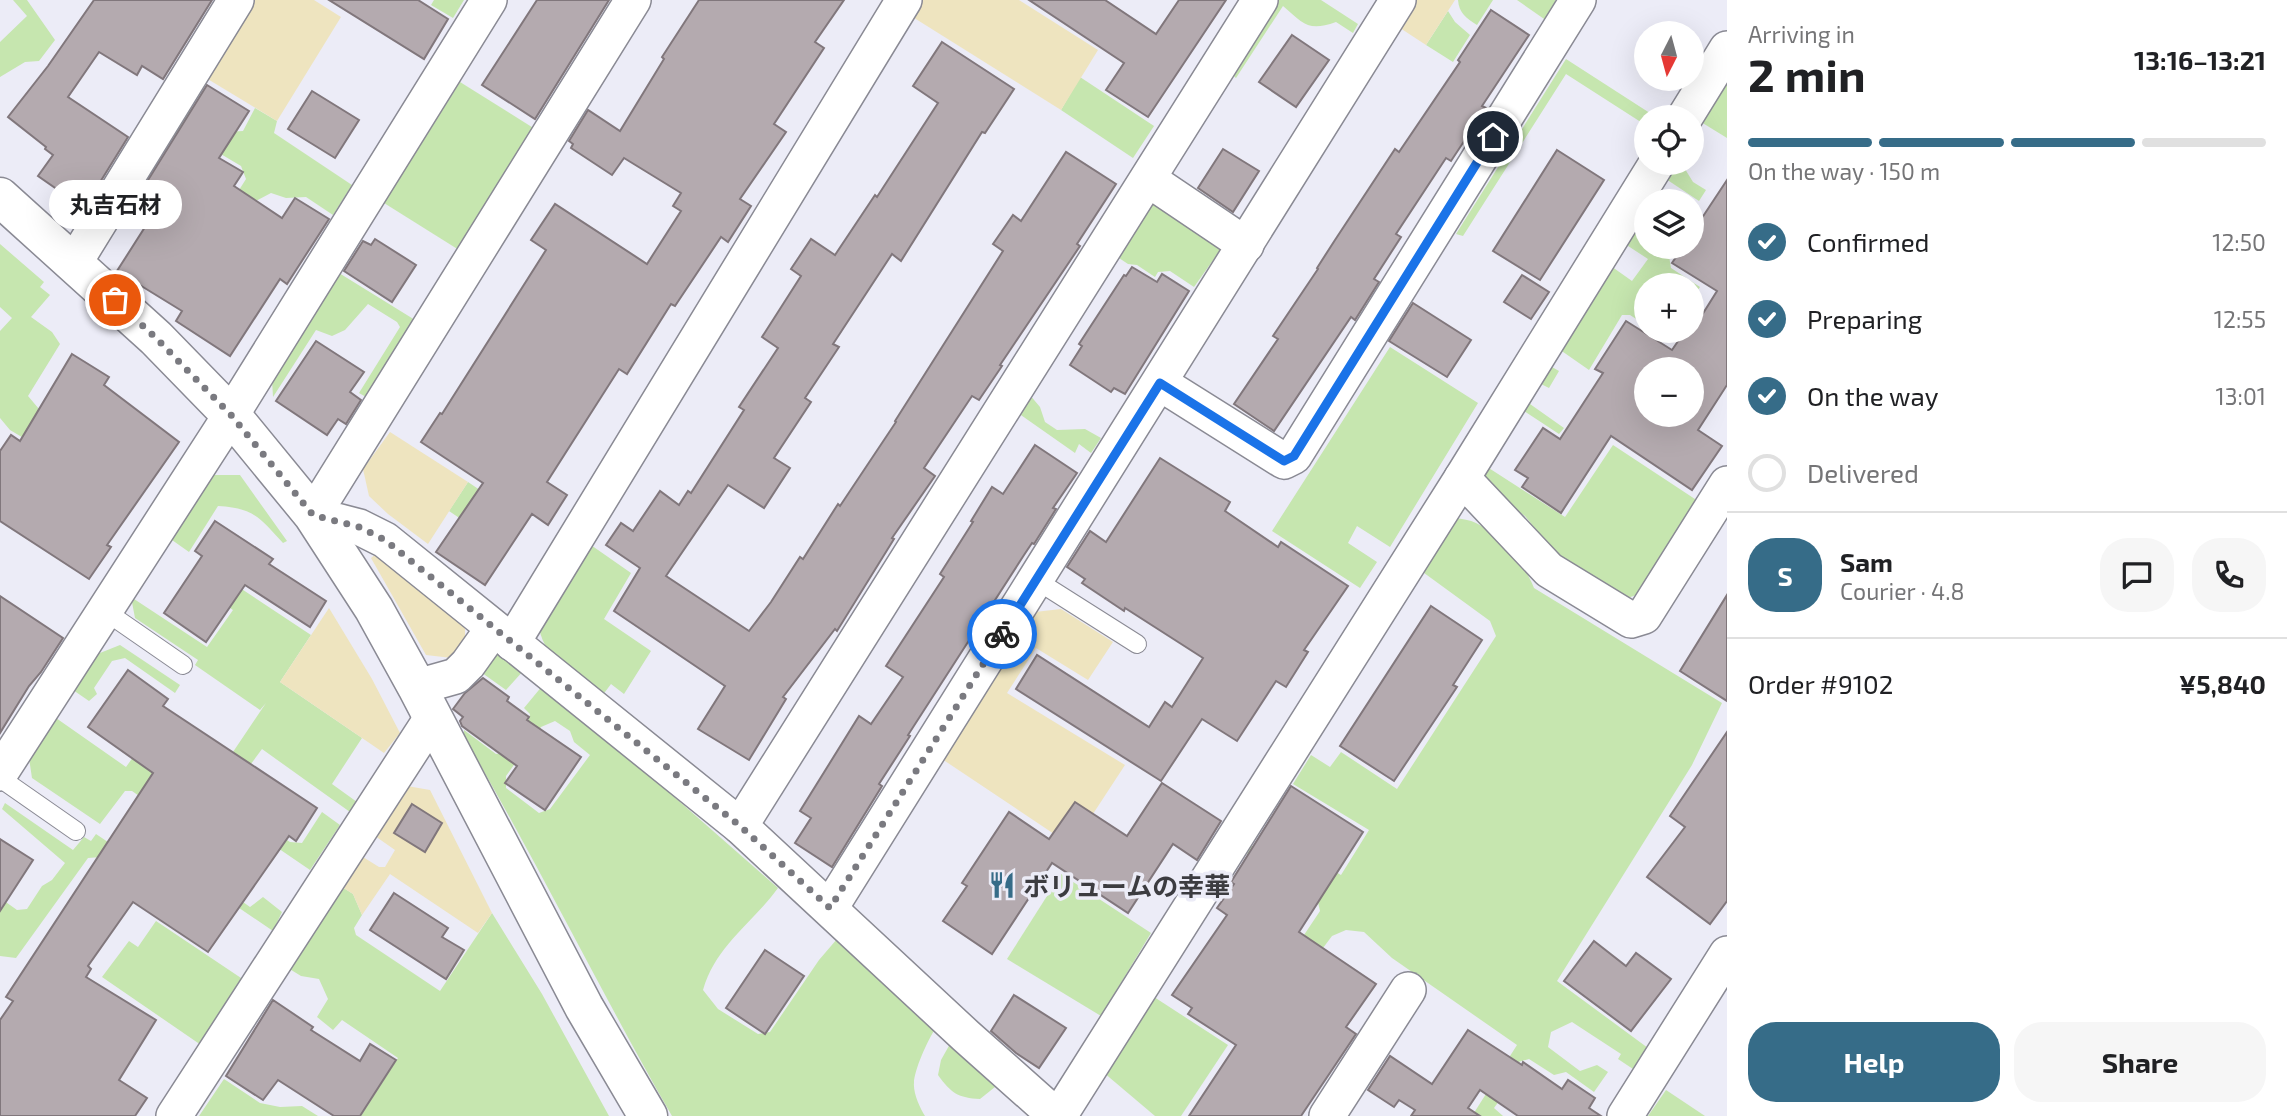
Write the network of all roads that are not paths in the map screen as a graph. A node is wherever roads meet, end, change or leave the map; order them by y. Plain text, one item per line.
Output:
1 (236, 0) edge
2 (489, 0) edge
3 (633, 0) edge
4 (904, 0) edge
5 (1260, 0) edge
6 (1398, 0) edge
7 (1578, 0) edge
8 (1727, 49) edge
9 (1692, 105) edge
10 (1650, 175) edge
11 (1148, 179) junction
12 (0, 197) edge
13 (1246, 244) junction
14 (74, 263) junction
15 (1160, 383) junction
16 (231, 415) junction
17 (1462, 478) junction
18 (1727, 484) edge
19 (313, 515) junction
20 (1036, 580) junction
21 (104, 611) junction
22 (502, 636) junction
23 (1137, 643) dead end
24 (183, 665) dead end
25 (425, 703) junction
26 (0, 776) edge
27 (740, 826) junction
28 (76, 831) dead end
29 (830, 908) junction
30 (1727, 954) edge
31 (1408, 990) dead end
32 (174, 1116) edge
33 (648, 1116) edge
34 (1057, 1116) edge
35 (1327, 1116) edge
36 (1625, 1116) edge

1 - 14 street
2 - 16 street
3 - 19 street
4 - 22 street
5 - 11 street
6 - 13 street
7 - 15 street
8 - 9 street
10 - 17 street
11 - 13 street
11 - 27 street
12 - 14 street
13 - 15 street
14 - 16 street
15 - 20 street
16 - 19 street
16 - 21 street
17 - 18 street
17 - 34 street
19 - 22 street
19 - 25 street
20 - 23 lane
20 - 29 street
21 - 24 lane
21 - 26 street
22 - 25 street
22 - 27 street
25 - 32 street
25 - 33 street
26 - 28 lane
27 - 29 street
29 - 34 street
30 - 36 street
31 - 35 street

